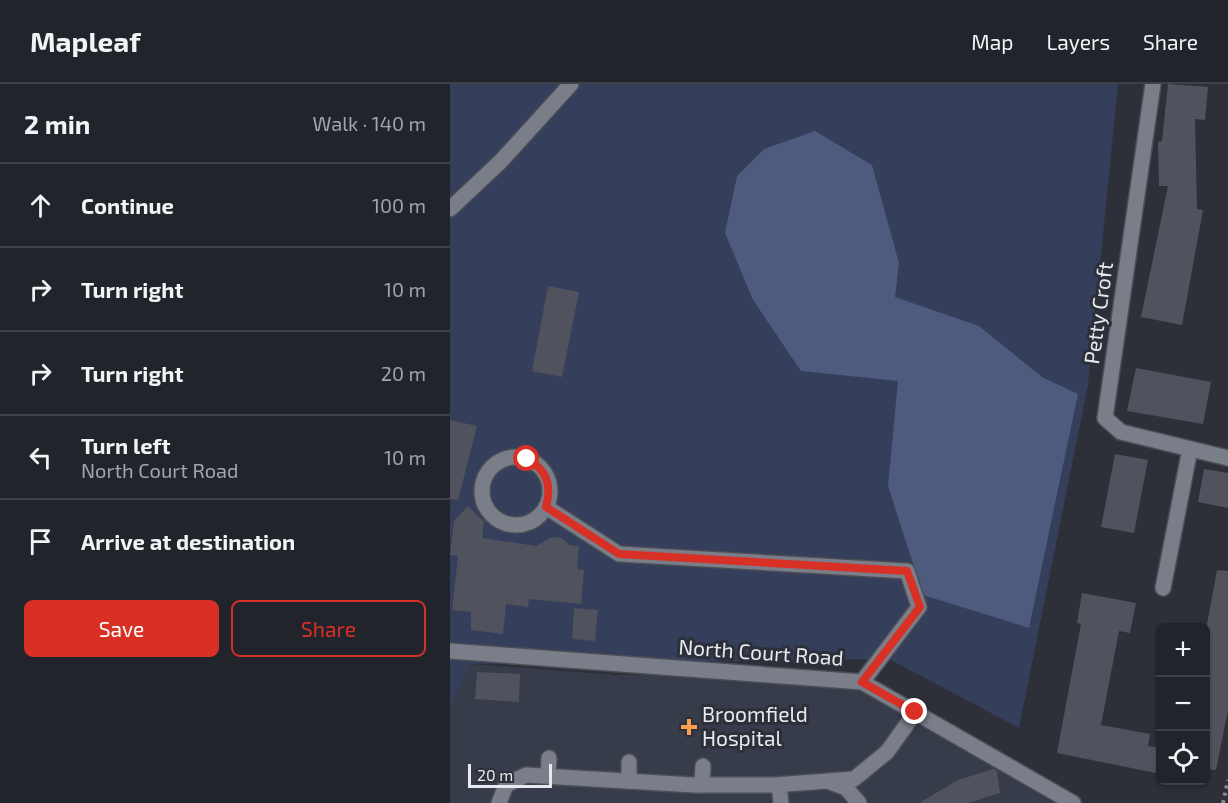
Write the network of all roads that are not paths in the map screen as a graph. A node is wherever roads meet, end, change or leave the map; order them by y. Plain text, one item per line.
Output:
1 (571, 84) edge
2 (1153, 84) edge
3 (450, 210) edge
4 (1190, 449) junction
5 (1228, 458) edge
6 (546, 507) junction
7 (1163, 588) dead end
8 (450, 651) edge
9 (862, 682) junction
10 (915, 712) junction
11 (549, 758) dead end
12 (629, 762) dead end
13 (703, 766) dead end
14 (548, 776) junction
15 (629, 781) junction
16 (827, 781) junction
17 (702, 785) junction
18 (779, 785) junction
19 (499, 803) edge
20 (781, 803) edge
21 (859, 803) edge
22 (1073, 803) edge

1 - 3 street
2 - 4 street, Petty Croft
4 - 5 street, Petty Croft
4 - 7 street
6 - 6 street
6 - 9 street
8 - 9 street, North Court Road
9 - 10 street, North Court Road
10 - 16 street
10 - 22 street, North Court Road
11 - 14 street
12 - 15 street
13 - 17 street
14 - 15 street
14 - 19 street
15 - 17 street
16 - 18 street
16 - 21 street
17 - 18 street
18 - 20 street

